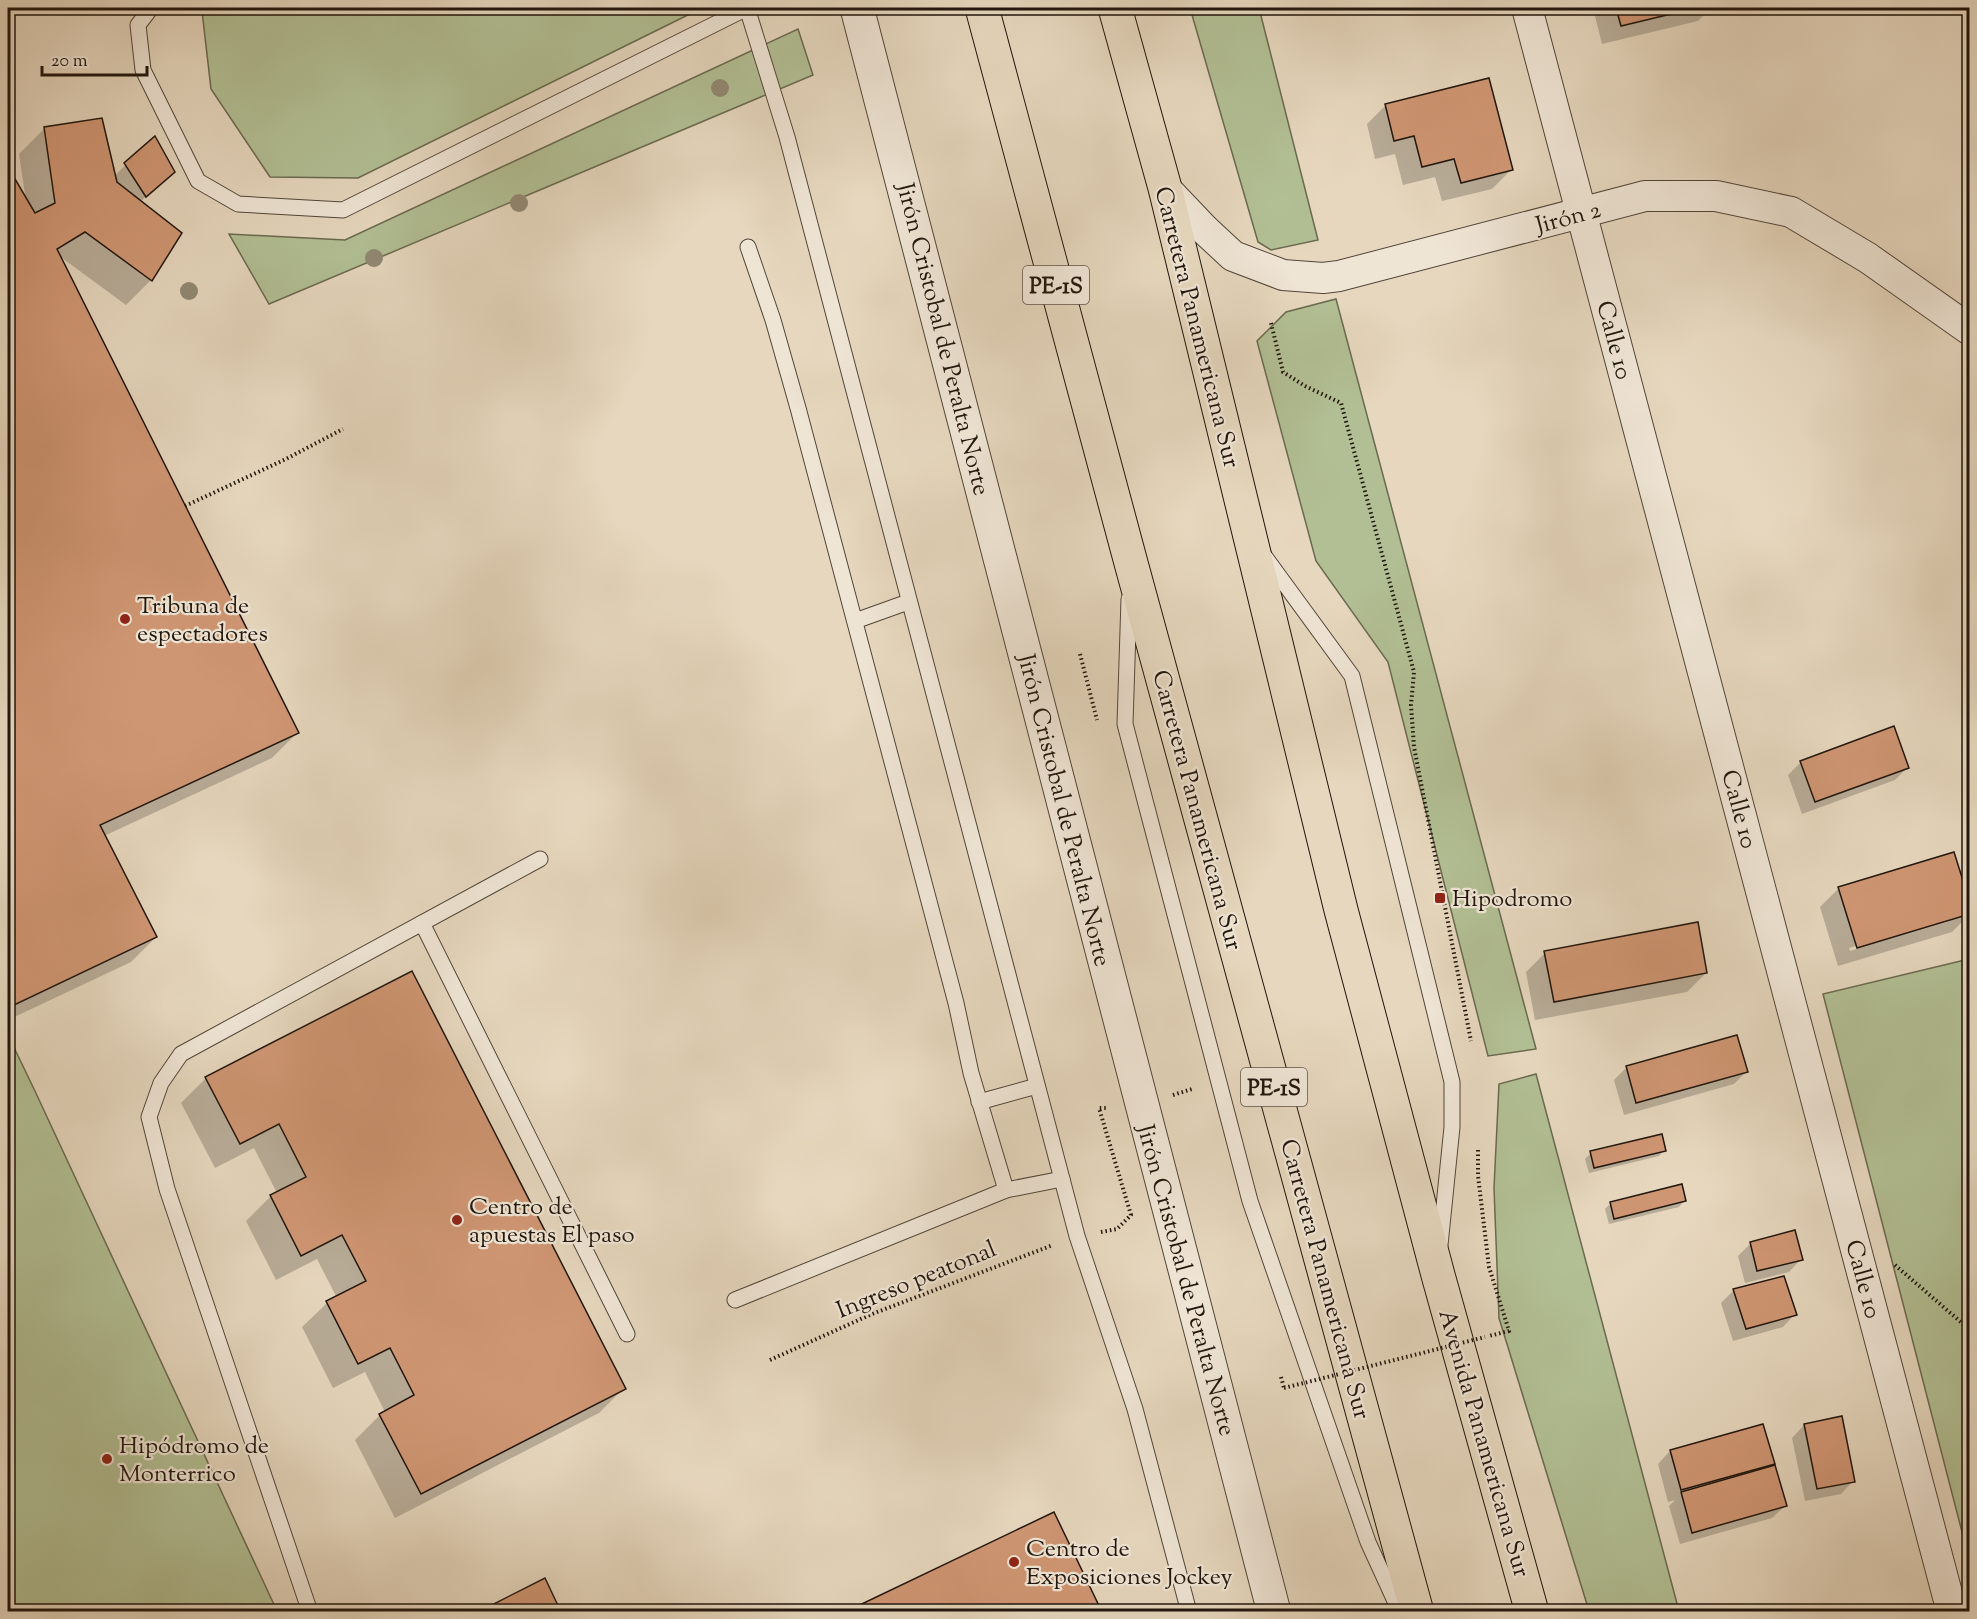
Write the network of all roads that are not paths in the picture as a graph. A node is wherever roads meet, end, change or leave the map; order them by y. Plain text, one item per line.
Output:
1 (151, 8) edge
2 (857, 8) edge
3 (982, 8) edge
4 (1115, 8) edge
5 (1527, 8) edge
6 (1165, 188) junction
7 (1581, 213) junction
8 (748, 247) dead end
9 (1970, 330) edge
10 (1249, 536) junction
11 (1131, 563) junction
12 (908, 602) junction
13 (855, 621) junction
14 (540, 860) dead end
15 (422, 923) junction
16 (1037, 1086) junction
17 (979, 1102) junction
18 (1062, 1179) junction
19 (1006, 1190) junction
20 (1438, 1275) junction
21 (735, 1300) dead end
22 (627, 1334) dead end
23 (310, 1611) edge
24 (1188, 1611) edge
25 (1274, 1611) edge
26 (1400, 1611) edge
27 (1417, 1611) edge
28 (1532, 1611) edge
29 (1952, 1611) edge

1 - 12 lane
2 - 25 street, Jirón Cristobal de Peralta Norte
3 - 11 highway, Carretera Panamericana Sur / PE-1S
4 - 6 highway, Carretera Panamericana Sur
5 - 7 street, Calle 10
6 - 7 street, Jirón 2
6 - 10 highway, Carretera Panamericana Sur
7 - 9 street, Jirón 2
7 - 29 street, Calle 10
8 - 13 lane
10 - 20 highway, Carretera Panamericana Sur
10 - 20 lane
11 - 26 lane
11 - 27 highway, Carretera Panamericana Sur / PE-1S
12 - 13 lane
12 - 16 lane
13 - 17 lane
14 - 15 lane
15 - 22 lane
15 - 23 lane
16 - 17 lane
16 - 18 lane
17 - 19 lane
18 - 19 lane
18 - 24 lane
19 - 21 lane
20 - 28 highway, Avenida Panamericana Sur

